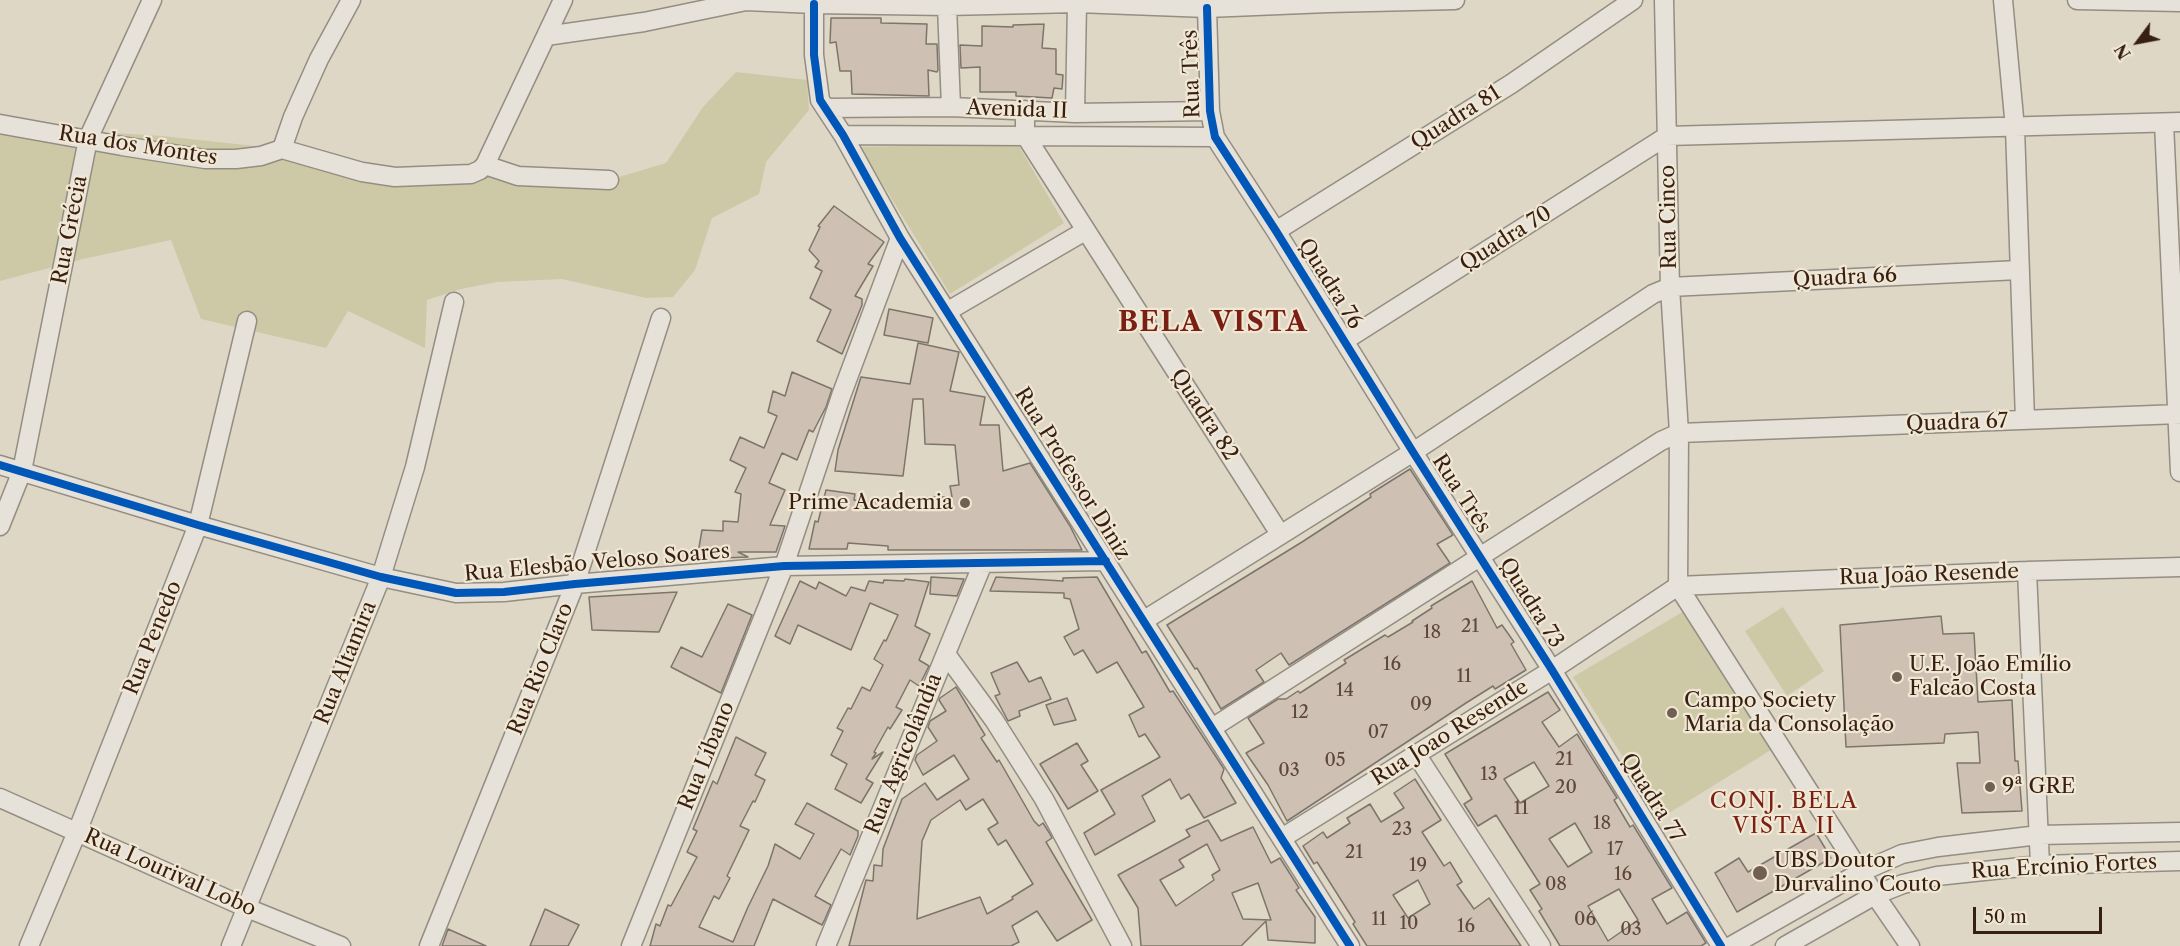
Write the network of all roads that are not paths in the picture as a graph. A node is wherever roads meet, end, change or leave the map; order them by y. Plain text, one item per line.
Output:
1 (152, 0) edge
2 (351, 0) edge
3 (563, 0) edge
4 (746, 0) edge
5 (1455, 0) edge
6 (1633, 0) edge
7 (1664, 0) edge
8 (2003, 0) edge
9 (2077, 0) edge
10 (1328, 1) edge
11 (2180, 2) edge
12 (917, 3) edge
13 (1077, 3) junction
14 (814, 4) junction
15 (947, 6) junction
16 (1208, 8) junction
17 (546, 36) junction
18 (951, 107) junction
19 (825, 108) junction
20 (1025, 110) junction
21 (1210, 111) junction
22 (1075, 113) junction
23 (2172, 122) edge
24 (0, 124) edge
25 (2015, 128) junction
26 (843, 135) junction
27 (1025, 135) junction
28 (1667, 136) junction
29 (1215, 137) junction
30 (88, 139) junction
31 (282, 149) junction
32 (485, 165) junction
33 (609, 180) dead end
34 (1085, 231) junction
35 (1276, 231) junction
36 (900, 238) junction
37 (2019, 270) junction
38 (1670, 287) junction
39 (453, 302) dead end
40 (948, 311) junction
41 (661, 318) dead end
42 (247, 321) dead end
43 (1344, 341) junction
44 (2179, 414) edge
45 (2025, 420) junction
46 (1679, 433) junction
47 (1413, 452) junction
48 (0, 465) edge
49 (22, 471) junction
50 (2180, 472) edge
51 (198, 525) junction
52 (0, 526) edge
53 (1280, 534) junction
54 (1480, 556) junction
55 (1106, 561) junction
56 (983, 563) junction
57 (784, 566) junction
58 (2180, 567) edge
59 (2026, 571) junction
60 (381, 577) junction
61 (575, 584) junction
62 (1678, 586) junction
63 (1143, 621) junction
64 (945, 654) junction
65 (1552, 670) junction
66 (1212, 728) junction
67 (1416, 754) junction
68 (0, 798) edge
69 (77, 832) junction
70 (2180, 832) edge
71 (2039, 835) junction
72 (1282, 838) junction
73 (2180, 861) edge
74 (2040, 865) junction
75 (1861, 872) junction
76 (1875, 895) junction
77 (247, 908) junction
78 (29, 946) edge
79 (231, 946) edge
80 (341, 946) edge
81 (429, 946) edge
82 (631, 946) edge
83 (826, 946) edge
84 (1122, 946) edge
85 (1350, 946) edge
86 (1541, 946) edge
87 (1721, 946) edge
88 (1731, 946) edge
89 (1785, 946) edge
90 (1910, 946) edge

1 - 30 street, Rua Grécia
2 - 31 street
3 - 17 street
4 - 14 street
4 - 17 street
5 - 10 street
6 - 35 street, Quadra 81
7 - 28 street, Rua Cinco
8 - 25 street
9 - 11 street
10 - 16 street
12 - 14 street
12 - 15 street
13 - 15 street
13 - 16 street
13 - 22 street
14 - 19 street, Rua Professor Diniz
15 - 18 street
16 - 21 street, Rua Três
17 - 32 street
18 - 19 street, Avenida II
18 - 20 street, Avenida II
19 - 26 street, Rua Professor Diniz
20 - 22 street, Avenida II
20 - 27 street
21 - 22 street, Avenida II
21 - 29 street, Rua Três
23 - 25 street
23 - 44 street
24 - 30 street, Rua dos Montes
25 - 28 street
25 - 37 street
26 - 27 street, Avenida II
26 - 36 street, Rua Professor Diniz
27 - 29 street, Avenida II
27 - 34 street, Quadra 82
28 - 38 street, Rua Cinco
28 - 43 street, Quadra 70
29 - 35 street, Quadra 76
30 - 31 street, Rua dos Montes
30 - 49 street, Rua Grécia
31 - 32 street
32 - 33 street
34 - 40 street
34 - 53 street, Quadra 82
35 - 43 street, Quadra 76
36 - 40 street, Rua Professor Diniz
36 - 57 street, Rua Líbano
37 - 38 street, Quadra 66
37 - 45 street
38 - 46 street, Rua Cinco
38 - 47 street
39 - 60 street, Rua Altamira
40 - 55 street, Rua Professor Diniz
41 - 61 street, Rua Rio Claro
42 - 51 street, Rua Penedo
43 - 47 street, Quadra 76
44 - 45 street, Quadra 67
44 - 50 street
45 - 46 street, Quadra 67
46 - 54 street
46 - 62 street, Rua Cinco
47 - 53 street
47 - 54 street, Rua Três
48 - 49 street, Rua Elesbão Veloso Soares
49 - 51 street, Rua Elesbão Veloso Soares
49 - 52 street, Rua Grécia
51 - 60 street, Rua Elesbão Veloso Soares
51 - 69 street, Rua Penedo
53 - 63 street
54 - 65 street, Quadra 73
54 - 66 street
55 - 56 street, Rua Elesbão Veloso Soares
55 - 63 street, Rua Professor Diniz
56 - 57 street, Rua Elesbão Veloso Soares
56 - 64 street, Rua Agricolândia
57 - 61 street, Rua Elesbão Veloso Soares
57 - 82 street, Rua Líbano
58 - 59 street, Rua João Resende
59 - 62 street, Rua João Resende
59 - 71 street
60 - 61 street, Rua Elesbão Veloso Soares
60 - 77 street, Rua Altamira
61 - 81 street, Rua Rio Claro
62 - 65 street, Rua Joao Resende
62 - 75 street
63 - 66 street, Rua Professor Diniz
64 - 83 street, Rua Agricolândia
64 - 84 street
65 - 67 street, Rua Joao Resende
65 - 87 street, Quadra 77
66 - 72 street, Rua Professor Diniz
67 - 72 street, Rua Joao Resende
67 - 86 street
68 - 69 street, Rua Lourival Lobo
69 - 77 street, Rua Lourival Lobo
69 - 78 street, Rua Penedo
70 - 71 street, Rua Ercínio Fortes
71 - 74 street
71 - 75 street, Rua Ercínio Fortes
72 - 85 street, Rua Professor Diniz
73 - 74 street, Rua Ercínio Fortes
74 - 76 street, Rua Ercínio Fortes
75 - 76 street
75 - 88 street, Rua Ercínio Fortes
76 - 89 street, Rua Ercínio Fortes
76 - 90 street
77 - 79 street, Rua Altamira
77 - 80 street, Rua Lourival Lobo

